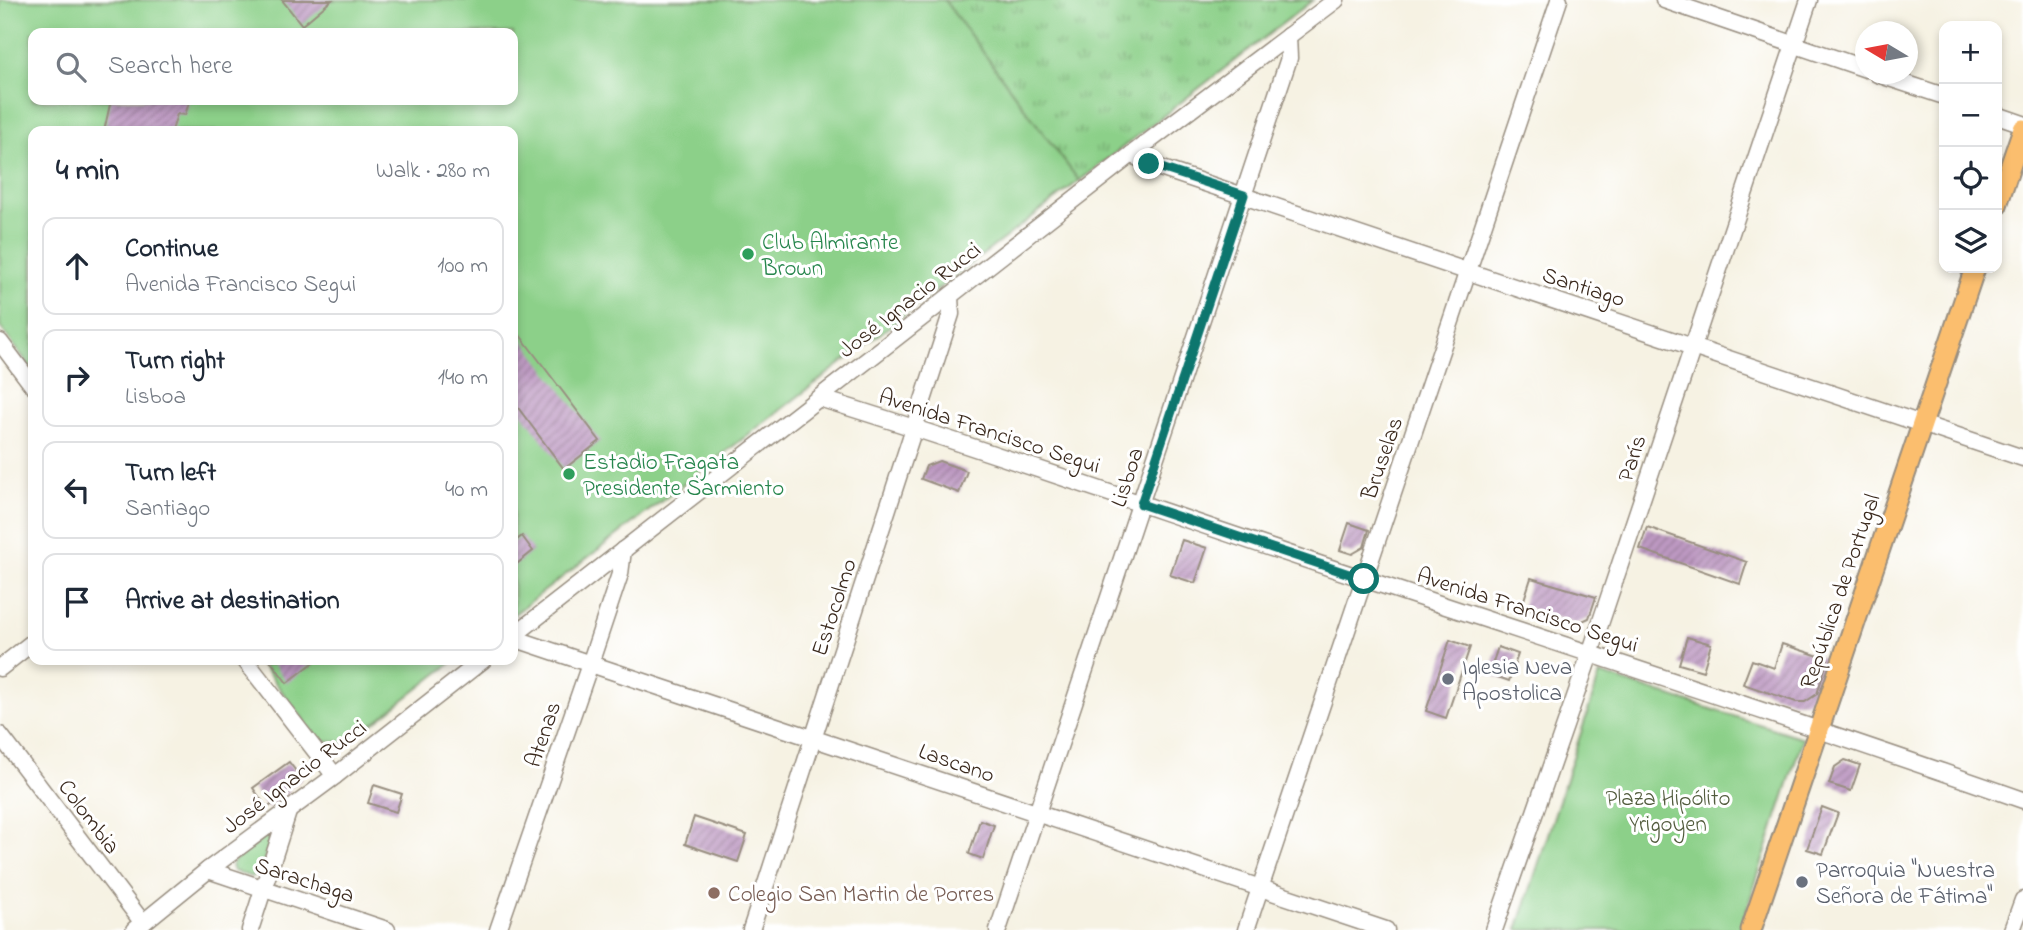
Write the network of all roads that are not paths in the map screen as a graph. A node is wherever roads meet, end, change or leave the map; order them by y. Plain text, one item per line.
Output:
1 (1336, 0) edge
2 (1559, 0) edge
3 (1664, 0) edge
4 (1809, 0) edge
5 (1288, 36) junction
6 (1794, 45) junction
7 (1855, 65) edge
8 (1907, 84) edge
9 (1939, 94) edge
10 (2002, 117) edge
11 (2023, 126) edge
12 (1132, 154) junction
13 (2002, 190) edge
14 (1244, 195) junction
15 (1469, 272) junction
16 (1973, 273) edge
17 (950, 297) junction
18 (0, 342) edge
19 (1692, 346) junction
20 (28, 379) edge
21 (819, 398) junction
22 (1923, 424) junction
23 (915, 427) junction
24 (2023, 458) edge
25 (1141, 504) junction
26 (623, 550) junction
27 (1364, 579) junction
28 (518, 633) edge
29 (518, 639) edge
30 (28, 646) edge
31 (1590, 654) junction
32 (590, 664) junction
33 (249, 665) edge
34 (477, 665) edge
35 (0, 667) edge
36 (1818, 728) junction
37 (0, 735) edge
38 (815, 738) junction
39 (335, 776) junction
40 (2023, 800) edge
41 (288, 812) junction
42 (1036, 813) junction
43 (208, 870) junction
44 (264, 889) junction
45 (1260, 889) junction
46 (2023, 900) edge
47 (139, 927) edge
48 (250, 930) edge
49 (387, 930) edge
50 (498, 930) edge
51 (751, 930) edge
52 (998, 930) edge
53 (1246, 930) edge
54 (1386, 930) edge
55 (1494, 930) edge
56 (1751, 930) edge
57 (2012, 930) edge

1 - 5 street, José Ignacio Rucci
2 - 15 street, Bruselas
3 - 6 street
4 - 6 street, París
5 - 12 street, José Ignacio Rucci
5 - 14 street, Lisboa
6 - 7 street
6 - 19 street, París
8 - 9 street
10 - 11 street
11 - 13 main road
12 - 14 street, Santiago
12 - 17 street, José Ignacio Rucci
14 - 15 street, Santiago
14 - 25 street, Lisboa
15 - 19 street, Santiago
15 - 27 street, Bruselas
16 - 22 main road, República de Portugal
17 - 21 street, José Ignacio Rucci
17 - 23 street, Estocolmo
18 - 20 street
19 - 22 street, Santiago
19 - 31 street, París
21 - 23 street, Avenida Francisco Segui
21 - 26 street, José Ignacio Rucci
22 - 24 street, Santiago
22 - 36 main road, República de Portugal
23 - 25 street, Avenida Francisco Segui
23 - 38 street, Estocolmo
25 - 27 street, Avenida Francisco Segui
25 - 42 street, Lisboa
26 - 28 street, José Ignacio Rucci
26 - 32 street, Atenas
27 - 31 street, Avenida Francisco Segui
27 - 45 street, Bruselas
29 - 32 street, Lascano
30 - 35 street
31 - 36 street, Avenida Francisco Segui
31 - 55 street, París
32 - 38 street, Lascano
32 - 50 street, Atenas
33 - 39 street
34 - 39 street, José Ignacio Rucci
36 - 40 street, Avenida Francisco Segui
36 - 56 main road, República de Portugal
37 - 47 street, Colombia
38 - 42 street, Lascano
38 - 51 street, Estocolmo
39 - 41 street, José Ignacio Rucci
41 - 43 street, José Ignacio Rucci
41 - 44 street
42 - 45 street, Lascano
42 - 52 street, Lisboa
43 - 44 street, Sarachaga
43 - 47 street, José Ignacio Rucci
44 - 48 street
44 - 49 street, Sarachaga
45 - 53 street, Bruselas
45 - 54 street, Lascano
46 - 57 street

